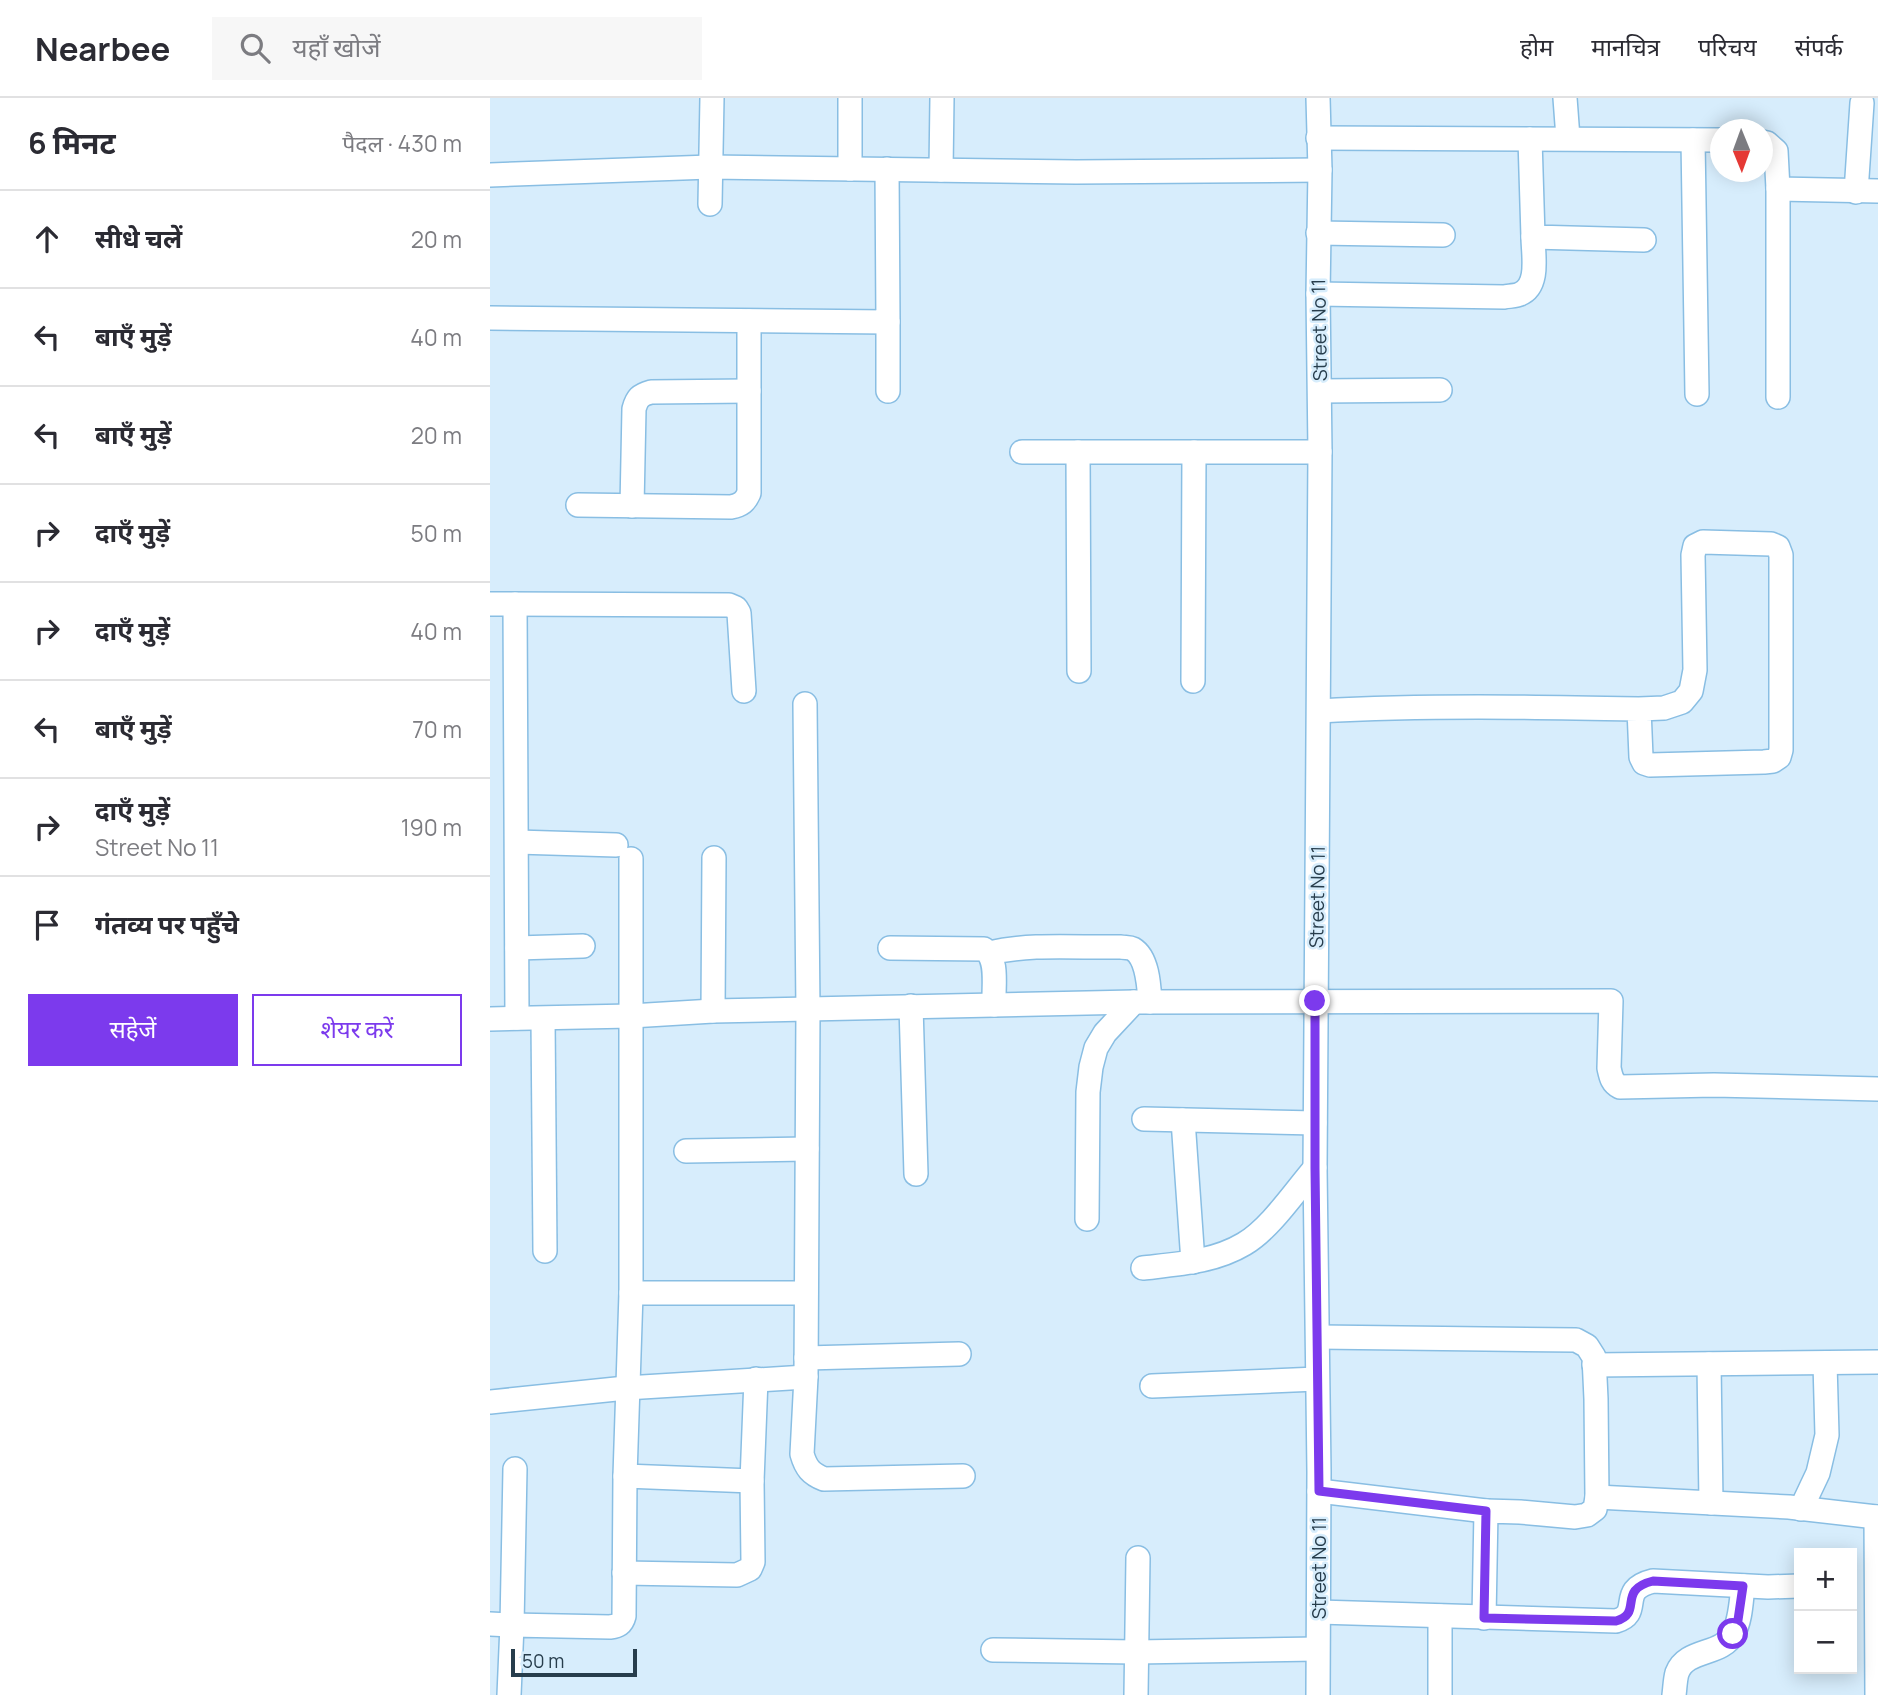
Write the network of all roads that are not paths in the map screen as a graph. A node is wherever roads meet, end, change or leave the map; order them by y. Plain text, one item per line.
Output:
1 (712, 98) edge
2 (850, 98) edge
3 (942, 98) edge
4 (1318, 98) edge
5 (1564, 98) edge
6 (1862, 103) dead end
7 (1318, 138) junction
8 (1568, 138) junction
9 (1530, 139) junction
10 (1693, 140) junction
11 (1710, 140) edge
12 (1773, 147) edge
13 (710, 167) junction
14 (850, 169) junction
15 (887, 169) junction
16 (941, 170) junction
17 (1320, 170) junction
18 (490, 175) edge
19 (1777, 189) junction
20 (1867, 192) edge
21 (710, 204) dead end
22 (1318, 233) junction
23 (1443, 235) dead end
24 (1533, 237) junction
25 (1644, 240) dead end
26 (1318, 294) junction
27 (490, 318) edge
28 (749, 321) junction
29 (888, 323) junction
30 (1440, 390) dead end
31 (749, 391) junction
32 (888, 391) dead end
33 (1320, 391) junction
34 (1697, 394) dead end
35 (1778, 397) dead end
36 (1022, 452) dead end
37 (1078, 452) junction
38 (1194, 452) junction
39 (1320, 452) junction
40 (578, 505) dead end
41 (632, 506) junction
42 (490, 604) edge
43 (515, 604) junction
44 (1079, 671) dead end
45 (1193, 681) dead end
46 (744, 691) dead end
47 (805, 704) dead end
48 (1639, 709) junction
49 (1319, 711) junction
50 (517, 842) junction
51 (714, 858) dead end
52 (583, 946) dead end
53 (517, 948) junction
54 (890, 948) dead end
55 (990, 953) junction
56 (1315, 1001) junction
57 (1142, 1002) junction
58 (993, 1005) junction
59 (911, 1006) junction
60 (808, 1010) junction
61 (713, 1011) junction
62 (631, 1016) junction
63 (517, 1018) junction
64 (490, 1019) edge
65 (543, 1019) junction
66 (1878, 1089) edge
67 (1143, 1119) dead end
68 (1183, 1120) junction
69 (1315, 1122) junction
70 (807, 1149) junction
71 (686, 1151) dead end
72 (1315, 1168) junction
73 (916, 1174) dead end
74 (1087, 1219) dead end
75 (545, 1251) dead end
76 (1193, 1262) junction
77 (1143, 1268) dead end
78 (631, 1293) junction
79 (806, 1293) junction
80 (1318, 1337) junction
81 (959, 1353) dead end
82 (1878, 1362) edge
83 (1825, 1363) junction
84 (1709, 1364) junction
85 (1594, 1365) junction
86 (806, 1367) junction
87 (756, 1379) junction
88 (1317, 1379) junction
89 (1152, 1386) dead end
90 (626, 1388) junction
91 (490, 1402) edge
92 (515, 1469) dead end
93 (625, 1476) junction
94 (962, 1476) dead end
95 (752, 1481) junction
96 (1319, 1491) junction
97 (1597, 1497) junction
98 (1711, 1503) junction
99 (1801, 1509) junction
100 (1486, 1511) junction
101 (1877, 1517) edge
102 (1138, 1558) dead end
103 (624, 1573) junction
104 (1743, 1586) junction
105 (1794, 1586) edge
106 (1319, 1612) junction
107 (1440, 1616) junction
108 (1484, 1618) junction
109 (501, 1625) edge
110 (1317, 1649) junction
111 (993, 1650) dead end
112 (1136, 1652) junction
113 (509, 1695) edge
114 (1136, 1695) edge
115 (1318, 1695) edge
116 (1440, 1695) edge
117 (1674, 1695) edge
118 (1877, 1695) edge

1 - 13 street
2 - 14 street
3 - 16 street
4 - 7 street, Street No 11
5 - 8 street
6 - 20 street
7 - 9 street
7 - 17 street, Street No 11
8 - 9 street
8 - 10 street
9 - 24 street
10 - 11 street
10 - 34 street
12 - 19 street
13 - 14 street
13 - 18 street
13 - 21 street
14 - 15 street
15 - 16 street
15 - 29 street
16 - 17 street
17 - 22 street, Street No 11
19 - 20 street
19 - 35 street
22 - 23 street
22 - 26 street, Street No 11
24 - 25 street
24 - 26 street
26 - 33 street, Street No 11
27 - 28 street
28 - 29 street
28 - 31 street
29 - 32 street
30 - 33 street
31 - 41 street
31 - 41 street
33 - 39 street, Street No 11
36 - 37 street
37 - 38 street
37 - 44 street
38 - 39 street
38 - 45 street
39 - 49 street, Street No 11
40 - 41 street
42 - 43 street
43 - 46 street
43 - 50 street
47 - 60 street
48 - 48 street
48 - 49 street
49 - 56 street, Street No 11
50 - 53 street
50 - 62 street
51 - 61 street
52 - 53 street
53 - 63 street
54 - 55 street
55 - 57 street
55 - 58 street
56 - 57 street
56 - 66 street
56 - 69 street, Street No 11
57 - 58 street
57 - 74 street
58 - 59 street
59 - 60 street
59 - 73 street
60 - 61 street
60 - 70 street
61 - 62 street
62 - 65 street
62 - 78 street
63 - 64 street
63 - 65 street
65 - 75 street
67 - 68 street
68 - 69 street
68 - 76 street
69 - 72 street, Street No 11
70 - 71 street
70 - 79 street
72 - 76 street
72 - 80 street, Street No 11
76 - 77 street
78 - 79 street
78 - 90 street
79 - 86 street
80 - 85 street
80 - 88 street, Street No 11
81 - 86 street
82 - 83 street
83 - 84 street
83 - 99 street
84 - 85 street
84 - 98 street
85 - 97 street
86 - 87 street
86 - 94 street
87 - 90 street
87 - 95 street
88 - 89 street
88 - 96 street, Street No 11
90 - 91 street
90 - 93 street
92 - 109 street
93 - 95 street
93 - 103 street
95 - 103 street
96 - 100 street
96 - 106 street, Street No 11
97 - 98 street
97 - 100 street
98 - 99 street
99 - 101 street
100 - 108 street
101 - 118 street
102 - 112 street
103 - 109 street
104 - 105 street
104 - 108 street
104 - 117 street
106 - 107 street
106 - 110 street, Street No 11
107 - 108 street
107 - 116 street
109 - 113 street
110 - 112 street
110 - 115 street, Street No 11
111 - 112 street
112 - 114 street

